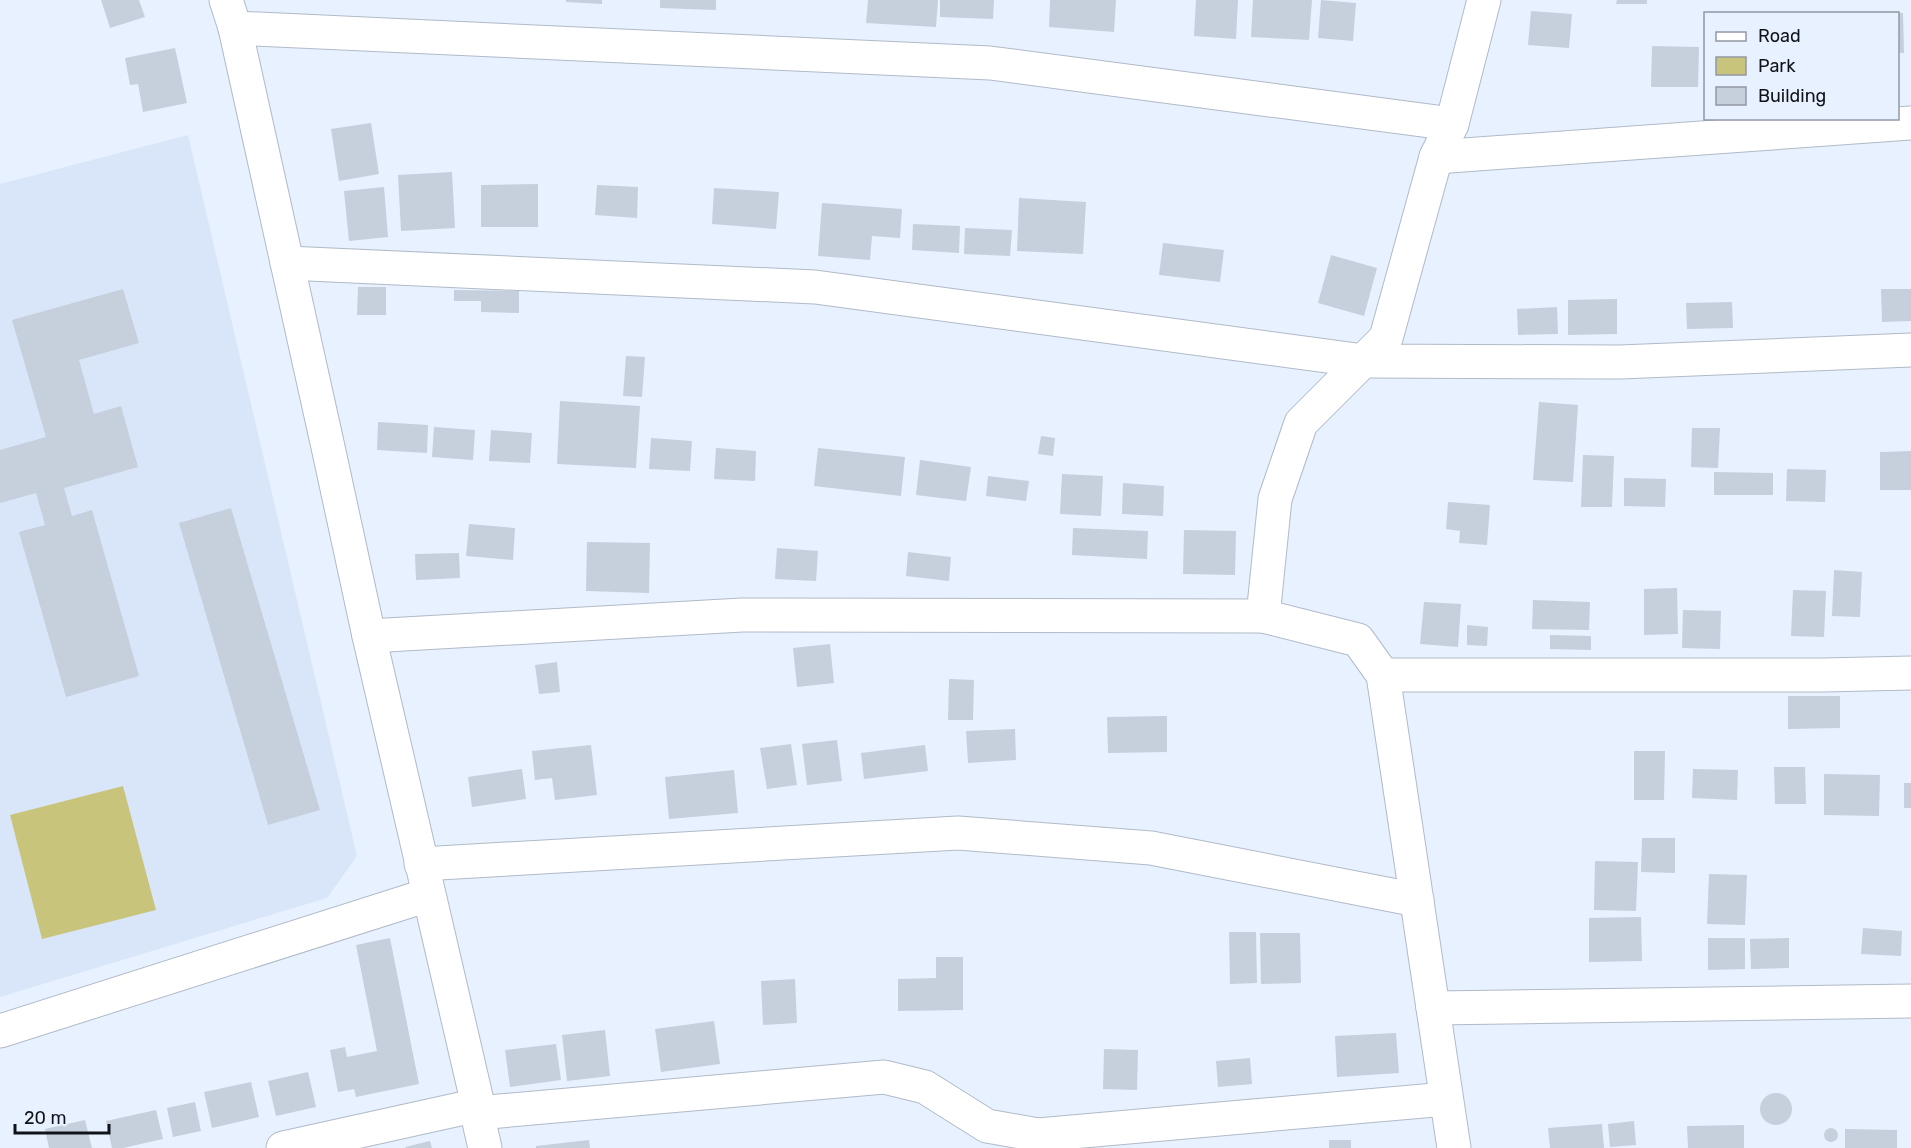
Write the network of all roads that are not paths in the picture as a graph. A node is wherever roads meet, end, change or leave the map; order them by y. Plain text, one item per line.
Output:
1 (1484, 0) edge
2 (230, 14) edge
3 (1911, 123) edge
4 (1452, 124) junction
5 (1436, 157) junction
6 (287, 264) junction
7 (1911, 350) edge
8 (1364, 361) junction
9 (1263, 616) junction
10 (369, 636) junction
11 (1911, 673) edge
12 (1383, 675) junction
13 (421, 864) junction
14 (428, 895) junction
15 (1417, 900) junction
16 (1911, 1000) edge
17 (1433, 1008) junction
18 (0, 1031) edge
19 (1446, 1099) junction
20 (477, 1109) junction
21 (283, 1148) edge
22 (485, 1148) edge
23 (1454, 1148) edge

1 - 4 street
2 - 4 street
2 - 6 street
3 - 5 street
4 - 5 street
5 - 8 street
6 - 8 street
6 - 10 street
7 - 8 street
8 - 9 street
9 - 10 street
9 - 12 street
10 - 13 street
11 - 12 street
12 - 15 street
13 - 14 street
13 - 15 street
14 - 18 street
14 - 20 street
15 - 17 street
16 - 17 street
17 - 19 street
19 - 20 street
19 - 23 street
20 - 21 street
20 - 22 street

